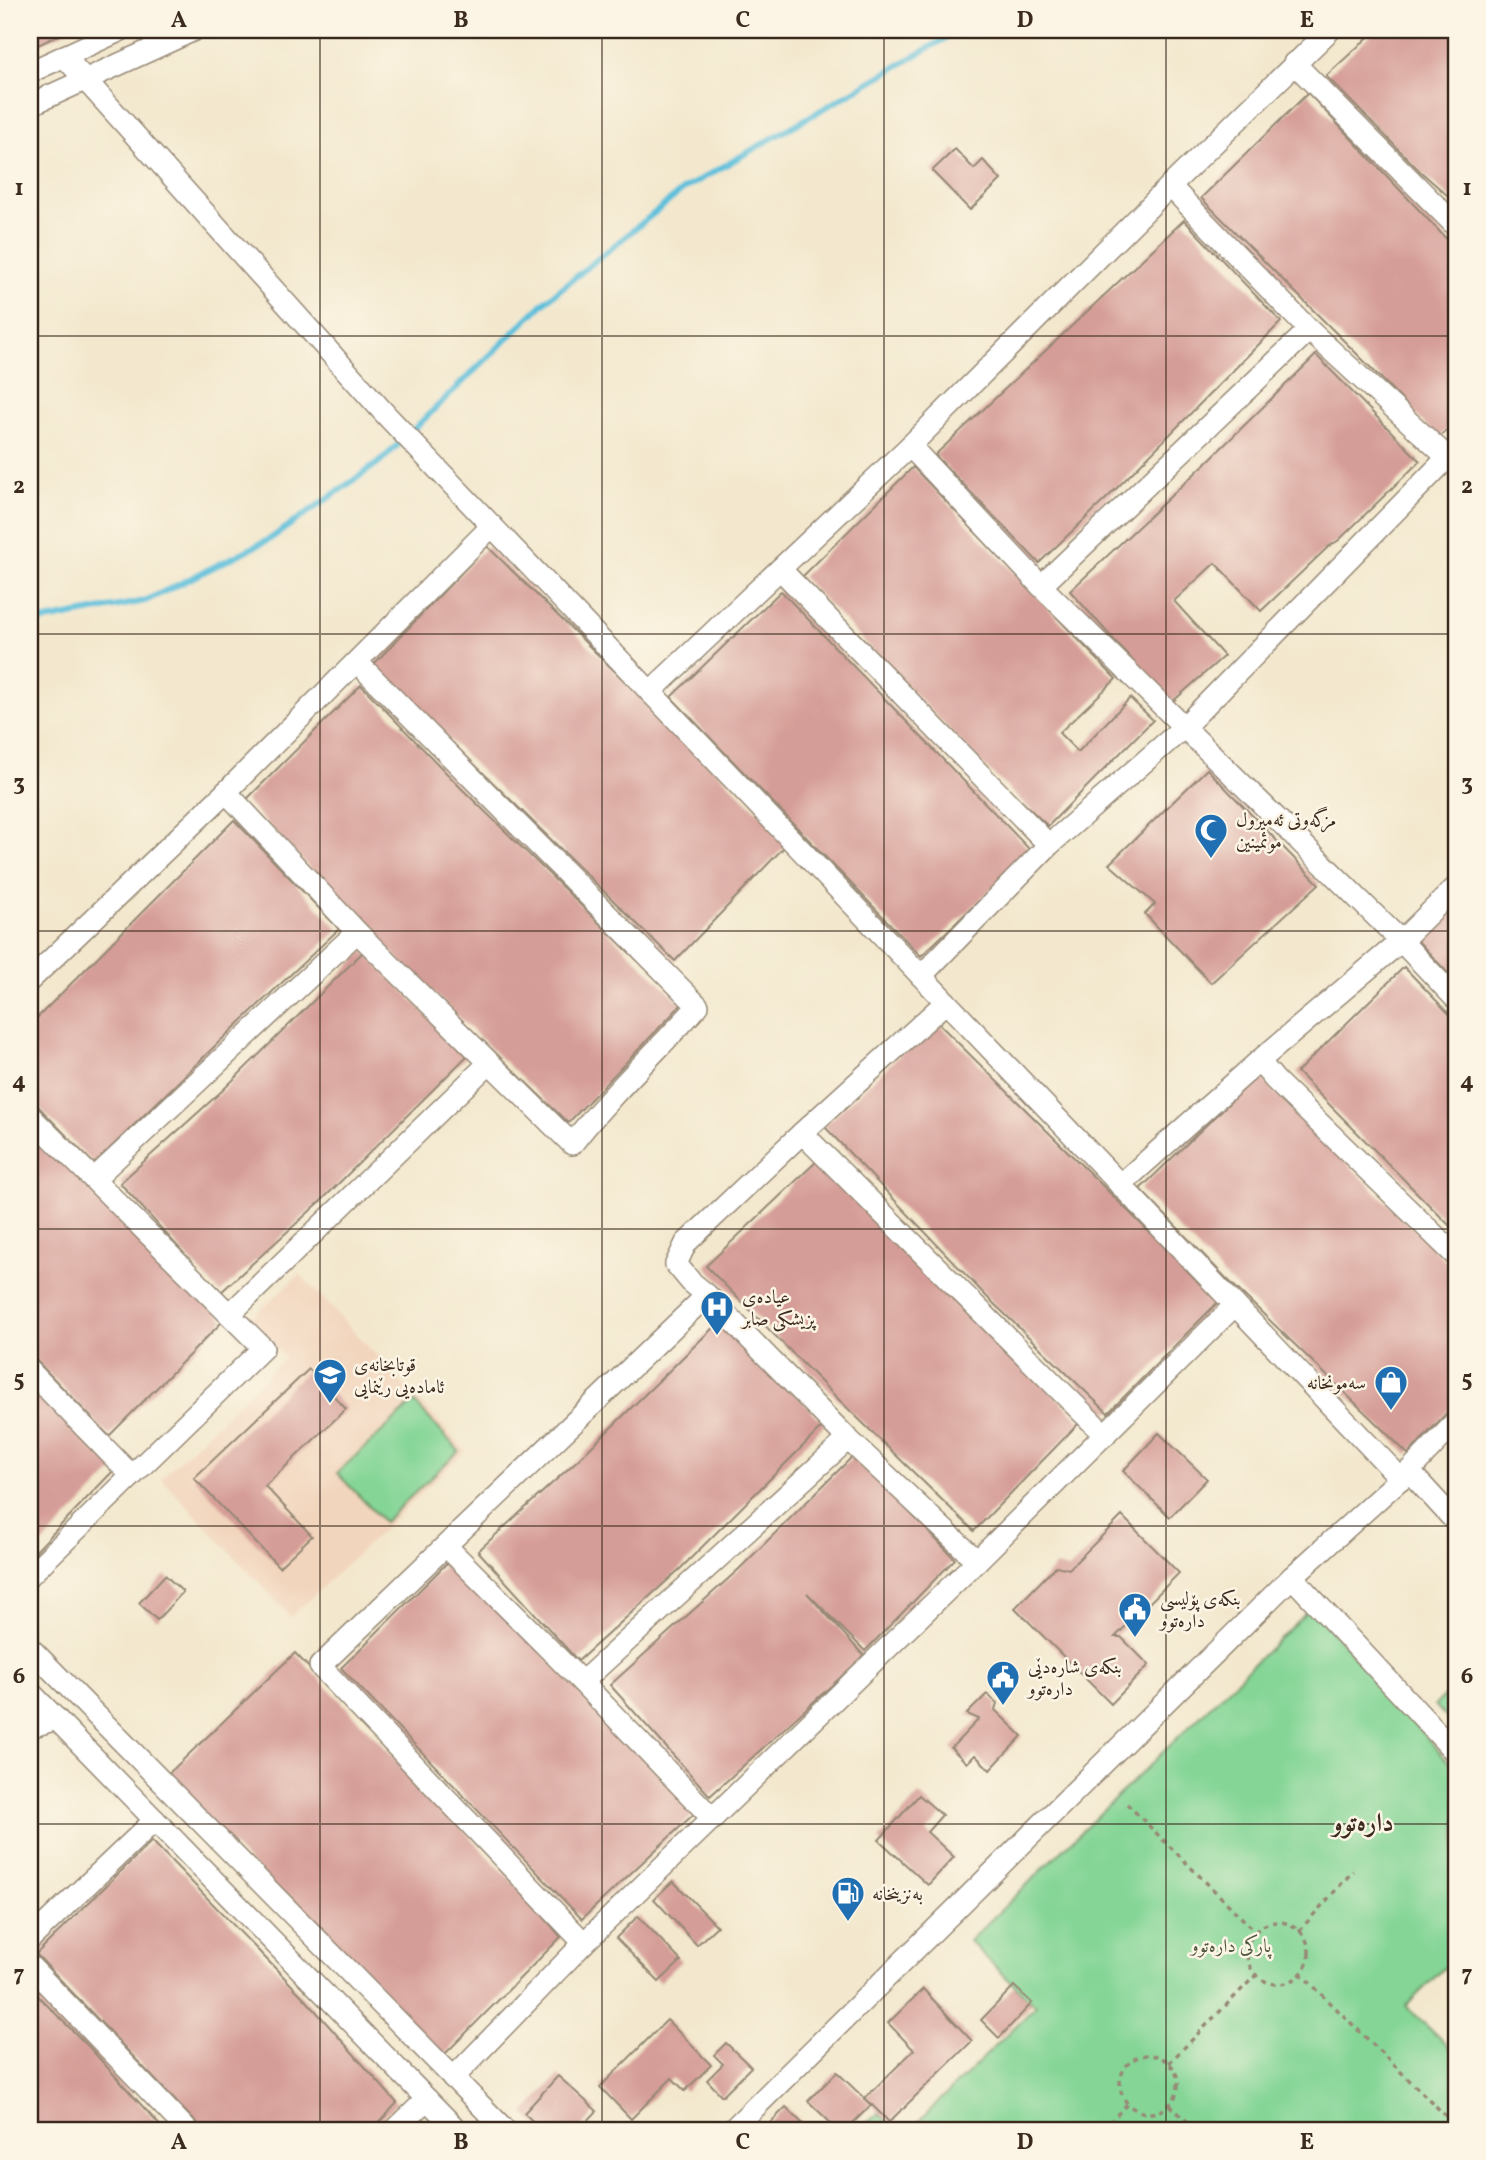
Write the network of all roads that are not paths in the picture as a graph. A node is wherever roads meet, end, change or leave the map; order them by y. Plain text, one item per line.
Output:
1 (121, 30) edge
2 (194, 30) edge
3 (1330, 30) edge
4 (64, 56) junction
5 (1294, 63) junction
6 (30, 72) edge
7 (85, 80) junction
8 (30, 105) edge
9 (1170, 186) junction
10 (1456, 226) edge
11 (1308, 330) junction
12 (910, 446) junction
13 (1452, 453) edge
14 (492, 526) junction
15 (780, 569) junction
16 (1041, 586) junction
17 (358, 663) junction
18 (650, 692) junction
19 (1183, 728) junction
20 (226, 792) junction
21 (1049, 845) junction
22 (1456, 887) edge
23 (357, 932) junction
24 (1401, 941) junction
25 (921, 976) junction
26 (30, 980) edge
27 (1456, 999) edge
28 (946, 1002) junction
29 (1259, 1061) junction
30 (489, 1063) junction
31 (30, 1116) edge
32 (802, 1133) junction
33 (94, 1178) junction
34 (1120, 1185) junction
35 (1456, 1256) edge
36 (707, 1294) junction
37 (1235, 1305) junction
38 (230, 1314) junction
39 (30, 1371) edge
40 (1456, 1422) edge
41 (1105, 1435) junction
42 (849, 1439) junction
43 (1405, 1475) junction
44 (132, 1476) junction
45 (1456, 1522) edge
46 (446, 1546) junction
47 (977, 1561) junction
48 (30, 1575) edge
49 (1292, 1577) junction
50 (30, 1648) edge
51 (582, 1682) junction
52 (30, 1692) edge
53 (57, 1719) junction
54 (30, 1727) edge
55 (1456, 1753) edge
56 (713, 1819) junction
57 (155, 1820) junction
58 (30, 1939) edge
59 (584, 1943) junction
60 (30, 1966) edge
61 (453, 2078) junction
62 (426, 2099) junction
63 (187, 2130) edge
64 (395, 2130) edge
65 (457, 2130) edge
66 (505, 2130) edge
67 (732, 2130) edge

1 - 4 street
2 - 7 street
3 - 5 street
4 - 6 street
4 - 7 street
5 - 9 street
5 - 10 street
7 - 8 street
7 - 14 street
9 - 11 street
9 - 12 street
11 - 13 street
11 - 16 street
12 - 15 street
12 - 16 street
13 - 19 street
14 - 17 street
14 - 18 street
15 - 18 street
15 - 21 street
16 - 19 street
17 - 20 street
17 - 30 street
18 - 25 street
19 - 21 street
19 - 24 street
20 - 23 street
20 - 26 street
21 - 25 street
22 - 24 street
23 - 30 street
23 - 33 street
24 - 27 street
24 - 29 street
25 - 28 street
28 - 32 street
28 - 34 street
29 - 34 street
29 - 35 street
30 - 38 street
31 - 33 street
32 - 36 street
32 - 41 street
33 - 38 street
34 - 37 street
36 - 42 street
36 - 46 street
37 - 41 street
37 - 43 street
38 - 44 street
39 - 44 street
40 - 43 street
41 - 47 street
42 - 47 street
42 - 51 street
43 - 45 street
43 - 49 street
44 - 48 street
46 - 51 street
46 - 59 street
47 - 56 street
49 - 55 street
49 - 67 street
50 - 61 street
51 - 56 street
52 - 53 street
53 - 54 street
53 - 57 street
56 - 59 street
57 - 58 street
57 - 62 street
59 - 61 street
60 - 63 street
61 - 66 street
62 - 64 street
62 - 65 street

